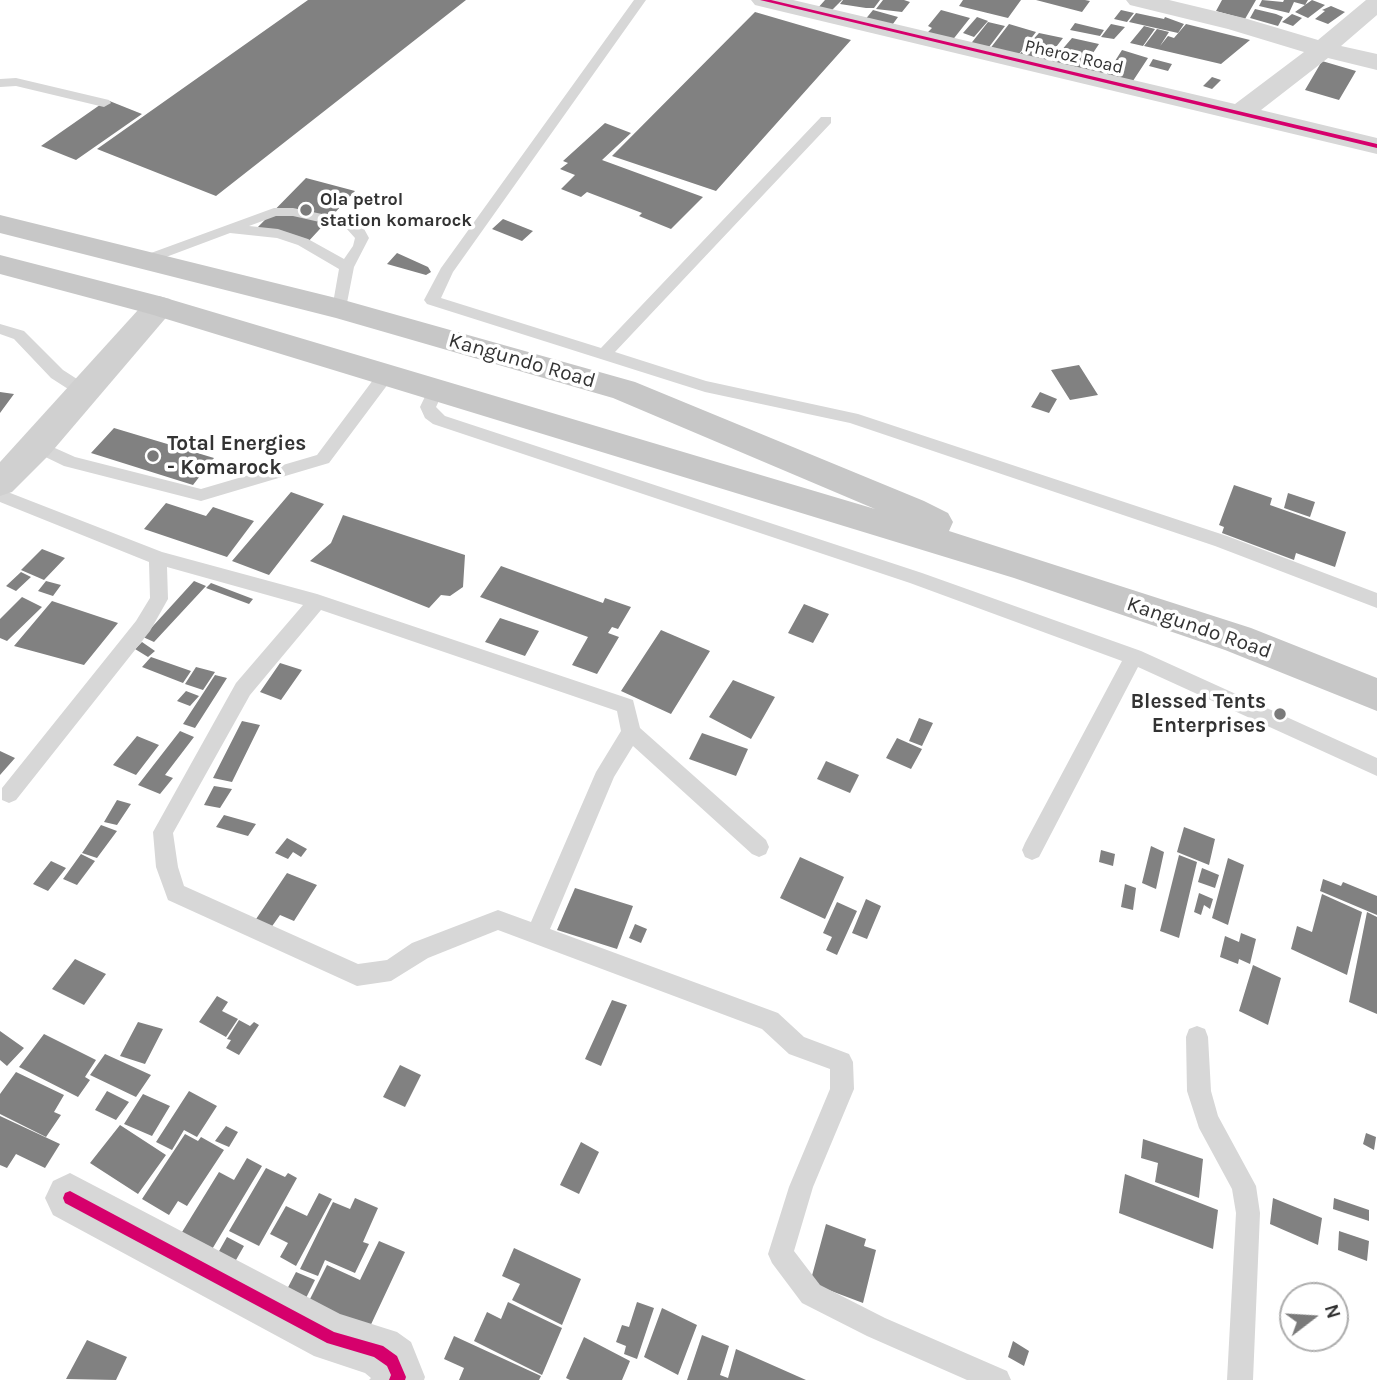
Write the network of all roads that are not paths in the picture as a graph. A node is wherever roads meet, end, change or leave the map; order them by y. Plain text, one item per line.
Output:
1 (640, 0) edge
2 (763, 0) edge
3 (1138, 0) edge
4 (1377, 3) edge
5 (1203, 7) edge
6 (1321, 49) junction
7 (1377, 62) edge
8 (0, 83) edge
9 (104, 103) dead end
10 (1239, 114) junction
11 (826, 120) dead end
12 (1377, 146) edge
13 (0, 224) edge
14 (224, 229) junction
15 (145, 260) junction
16 (0, 264) edge
17 (347, 267) junction
18 (159, 306) junction
19 (340, 309) junction
20 (0, 329) edge
21 (603, 355) junction
22 (385, 376) junction
23 (437, 388) junction
24 (85, 392) junction
25 (37, 446) junction
26 (2, 481) edge
27 (158, 558) junction
28 (1020, 566) junction
29 (317, 601) junction
30 (1377, 601) edge
31 (1134, 657) junction
32 (1377, 695) edge
33 (631, 732) junction
34 (1377, 768) edge
35 (9, 794) dead end
36 (758, 847) dead end
37 (1032, 850) dead end
38 (537, 934) junction
39 (1198, 1037) dead end
40 (70, 1198) dead end
41 (396, 1380) edge
42 (998, 1380) edge
43 (1240, 1380) edge

1 - 21 lane
2 - 10 street, Pheroz Road
3 - 5 street
4 - 6 street
5 - 6 street
6 - 7 street
6 - 10 street
8 - 9 lane
10 - 12 street, Pheroz Road
11 - 21 lane
13 - 15 highway, Kangundo Road
14 - 15 lane
14 - 17 lane
14 - 17 lane
15 - 19 highway, Kangundo Road
16 - 18 highway, Kangundo Road
17 - 19 lane
18 - 22 highway, Kangundo Road
18 - 24 main road
19 - 28 highway, Kangundo Road
20 - 24 lane
21 - 30 lane
22 - 23 highway, Kangundo Road
22 - 25 lane
23 - 28 highway, Kangundo Road
23 - 31 lane
24 - 25 main road
25 - 26 main road
26 - 27 lane
27 - 29 lane
27 - 35 lane
28 - 32 highway, Kangundo Road
29 - 33 lane
29 - 38 lane
31 - 34 lane
31 - 37 lane
33 - 36 lane
33 - 38 lane
38 - 42 lane
39 - 43 lane
40 - 41 street

